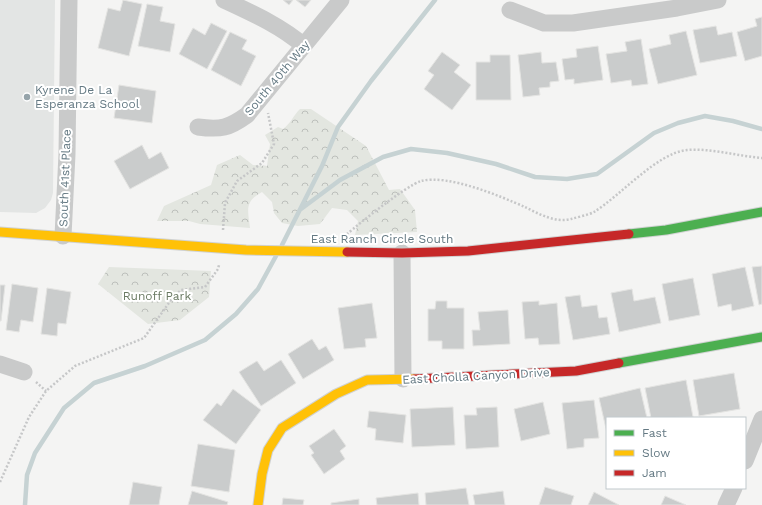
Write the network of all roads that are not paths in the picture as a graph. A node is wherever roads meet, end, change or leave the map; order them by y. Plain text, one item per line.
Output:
1 (69, 0) edge
2 (224, 0) edge
3 (341, 0) edge
4 (718, 0) edge
5 (510, 10) dead end
6 (304, 46) junction
7 (198, 127) dead end
8 (762, 212) edge
9 (0, 232) edge
10 (63, 236) junction
11 (402, 252) junction
12 (762, 337) edge
13 (0, 364) edge
14 (24, 372) dead end
15 (403, 379) junction
16 (762, 419) edge
17 (746, 459) edge
18 (734, 489) edge
19 (258, 505) edge
20 (726, 505) edge

1 - 10 street, South 41st Place
2 - 6 street
3 - 6 street, South 40th Way
4 - 5 street
6 - 7 street, South 40th Way
8 - 11 street, East Ranch Circle South
9 - 10 street, East Ranch Circle South
10 - 11 street, East Ranch Circle South
11 - 15 street
12 - 15 street, East Cholla Canyon Drive
13 - 14 street
15 - 19 street, East Cholla Canyon Drive
16 - 17 street
18 - 20 street

